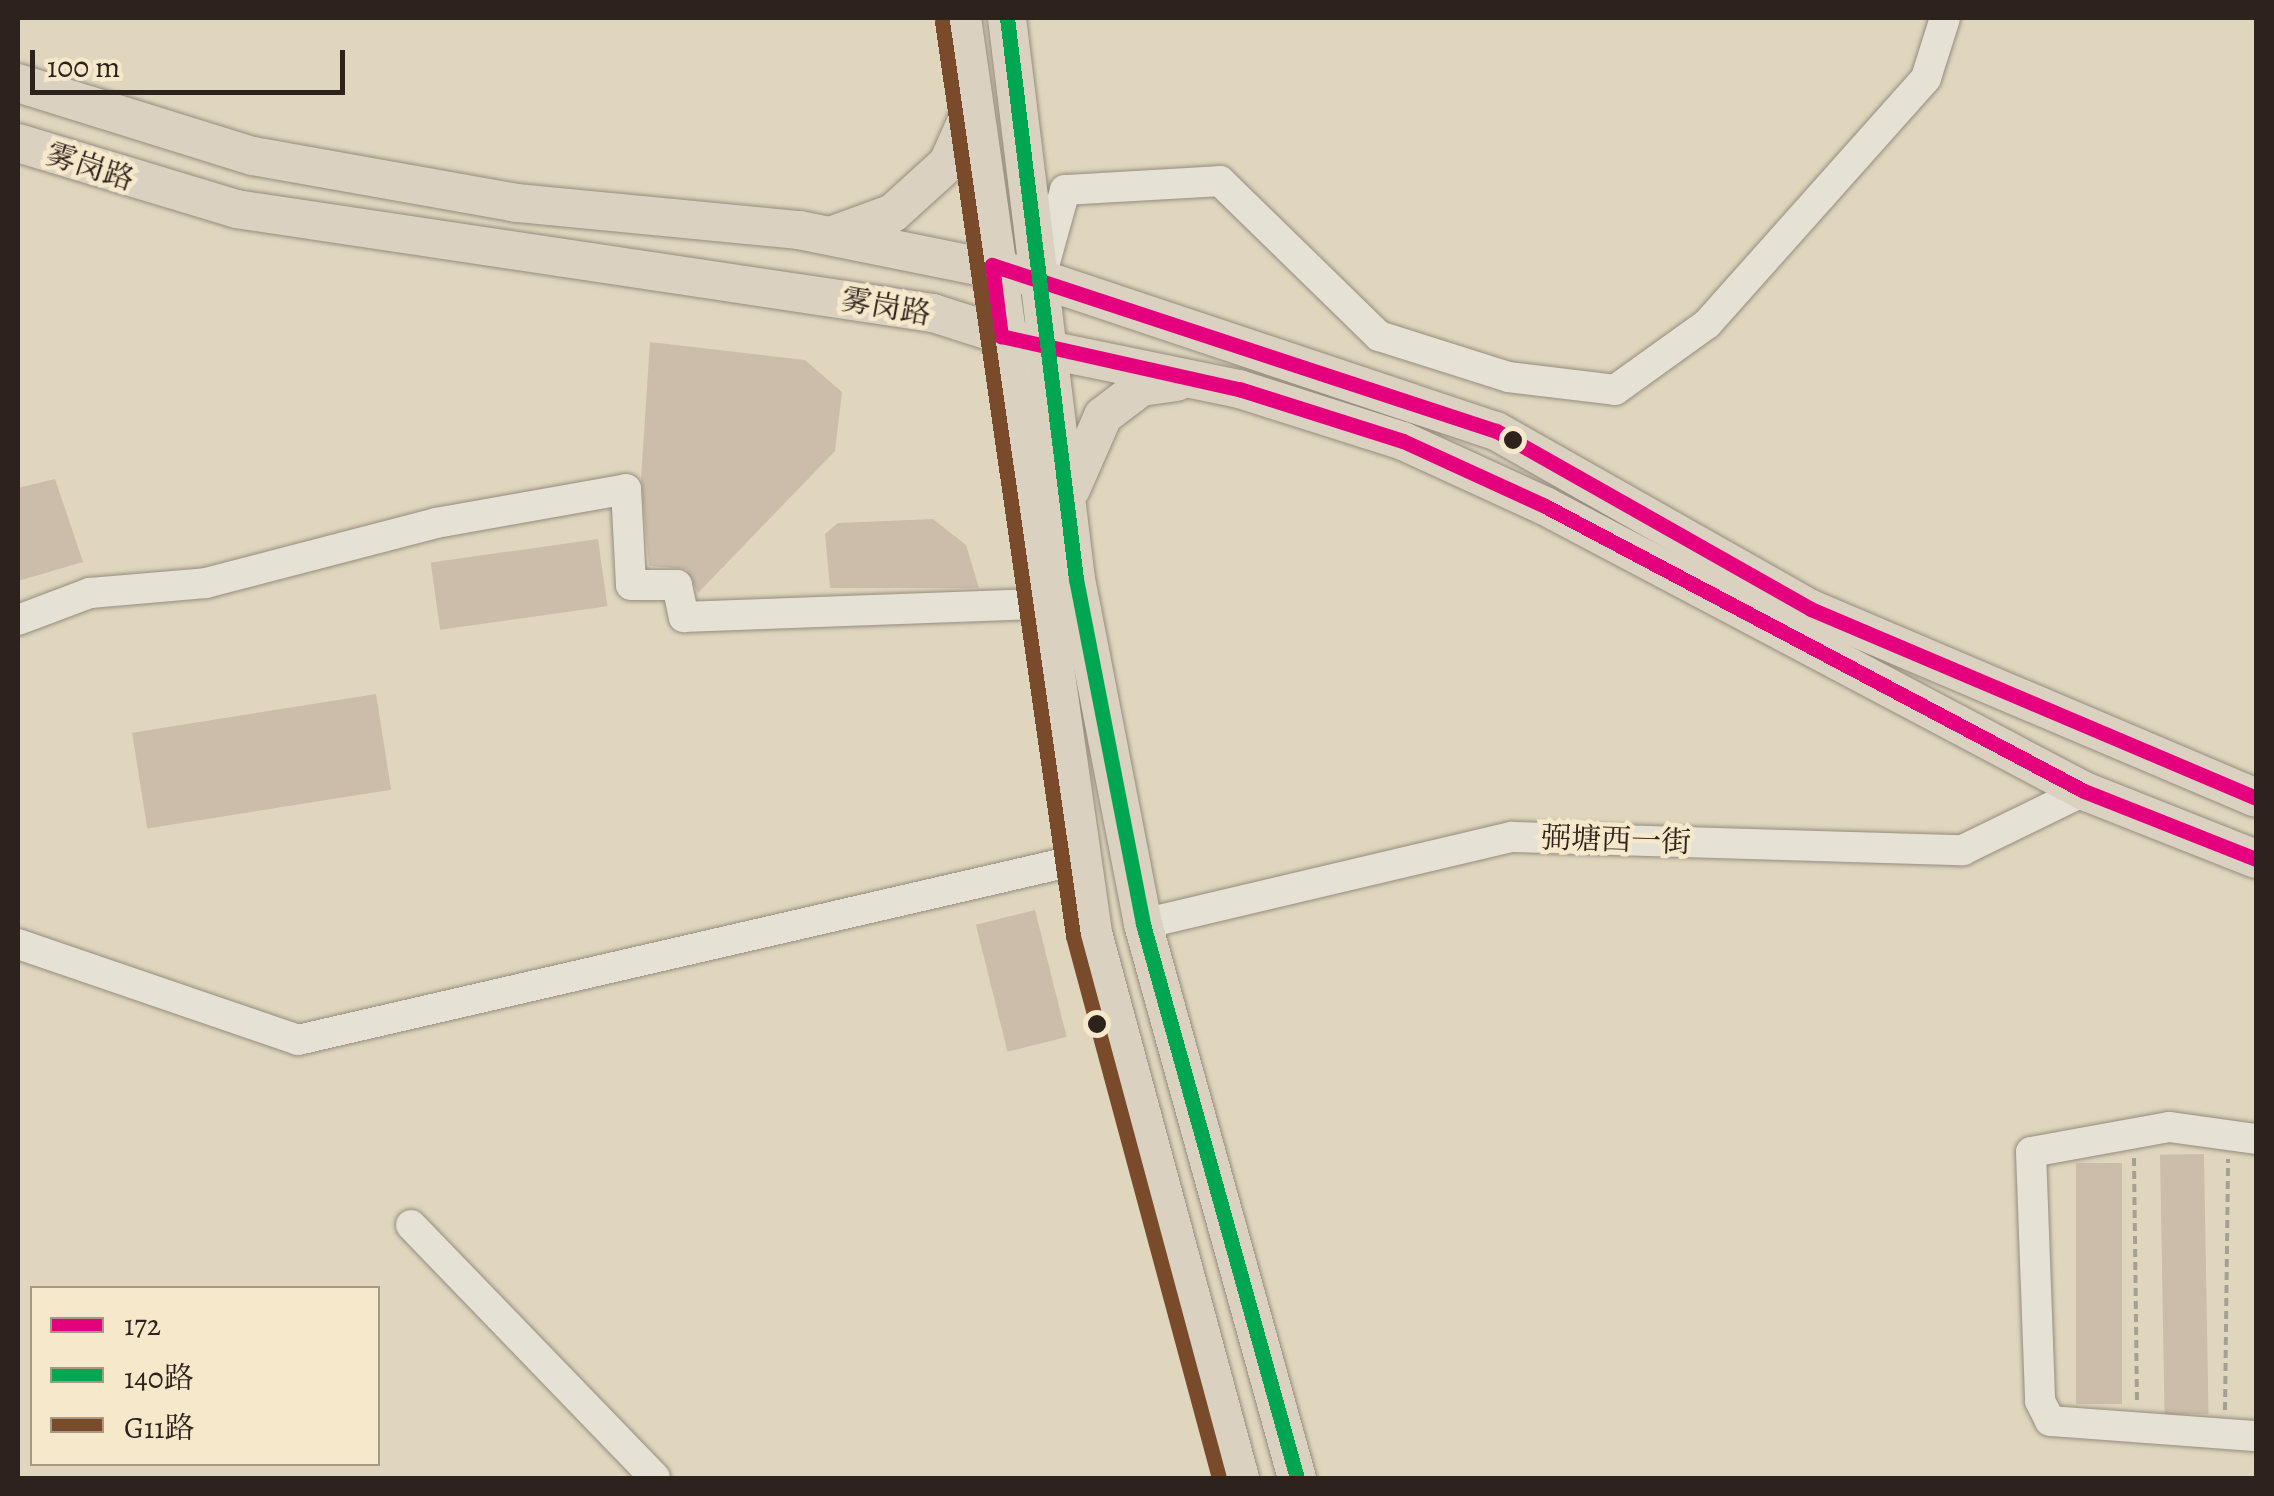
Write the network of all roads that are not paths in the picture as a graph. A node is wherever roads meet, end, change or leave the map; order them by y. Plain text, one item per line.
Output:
1 (962, 18) edge
2 (1008, 18) edge
3 (1945, 18) edge
4 (18, 83) edge
5 (973, 107) junction
6 (18, 142) edge
7 (830, 236) junction
8 (992, 264) junction
9 (1041, 279) junction
10 (1001, 336) junction
11 (1050, 350) junction
12 (1196, 380) junction
13 (1068, 506) junction
14 (1042, 604) junction
15 (18, 620) edge
16 (2084, 791) junction
17 (2256, 798) edge
18 (1082, 859) junction
19 (2256, 859) edge
20 (1143, 924) junction
21 (18, 944) edge
22 (2242, 1137) edge
23 (412, 1225) dead end
24 (2256, 1436) edge
25 (654, 1478) edge
26 (1240, 1478) edge
27 (1297, 1478) edge

1 - 5 main road
2 - 9 main road
3 - 9 street
4 - 7 main road, 雾岗路
5 - 7 main road
5 - 8 main road
6 - 10 main road, 雾岗路
7 - 8 main road, 雾岗路
8 - 9 main road, 雾岗路
8 - 10 main road
9 - 11 main road
9 - 17 main road, 雾岗路
10 - 11 main road, 雾岗路
10 - 14 main road
11 - 12 main road, 雾岗路
11 - 13 main road
12 - 13 main road
12 - 16 main road, 雾岗路
13 - 20 main road
14 - 15 street
14 - 18 main road
16 - 19 main road, 雾岗路
16 - 20 street, 弼塘西一街
18 - 21 street
18 - 26 main road
20 - 27 main road
22 - 24 street
23 - 25 street

